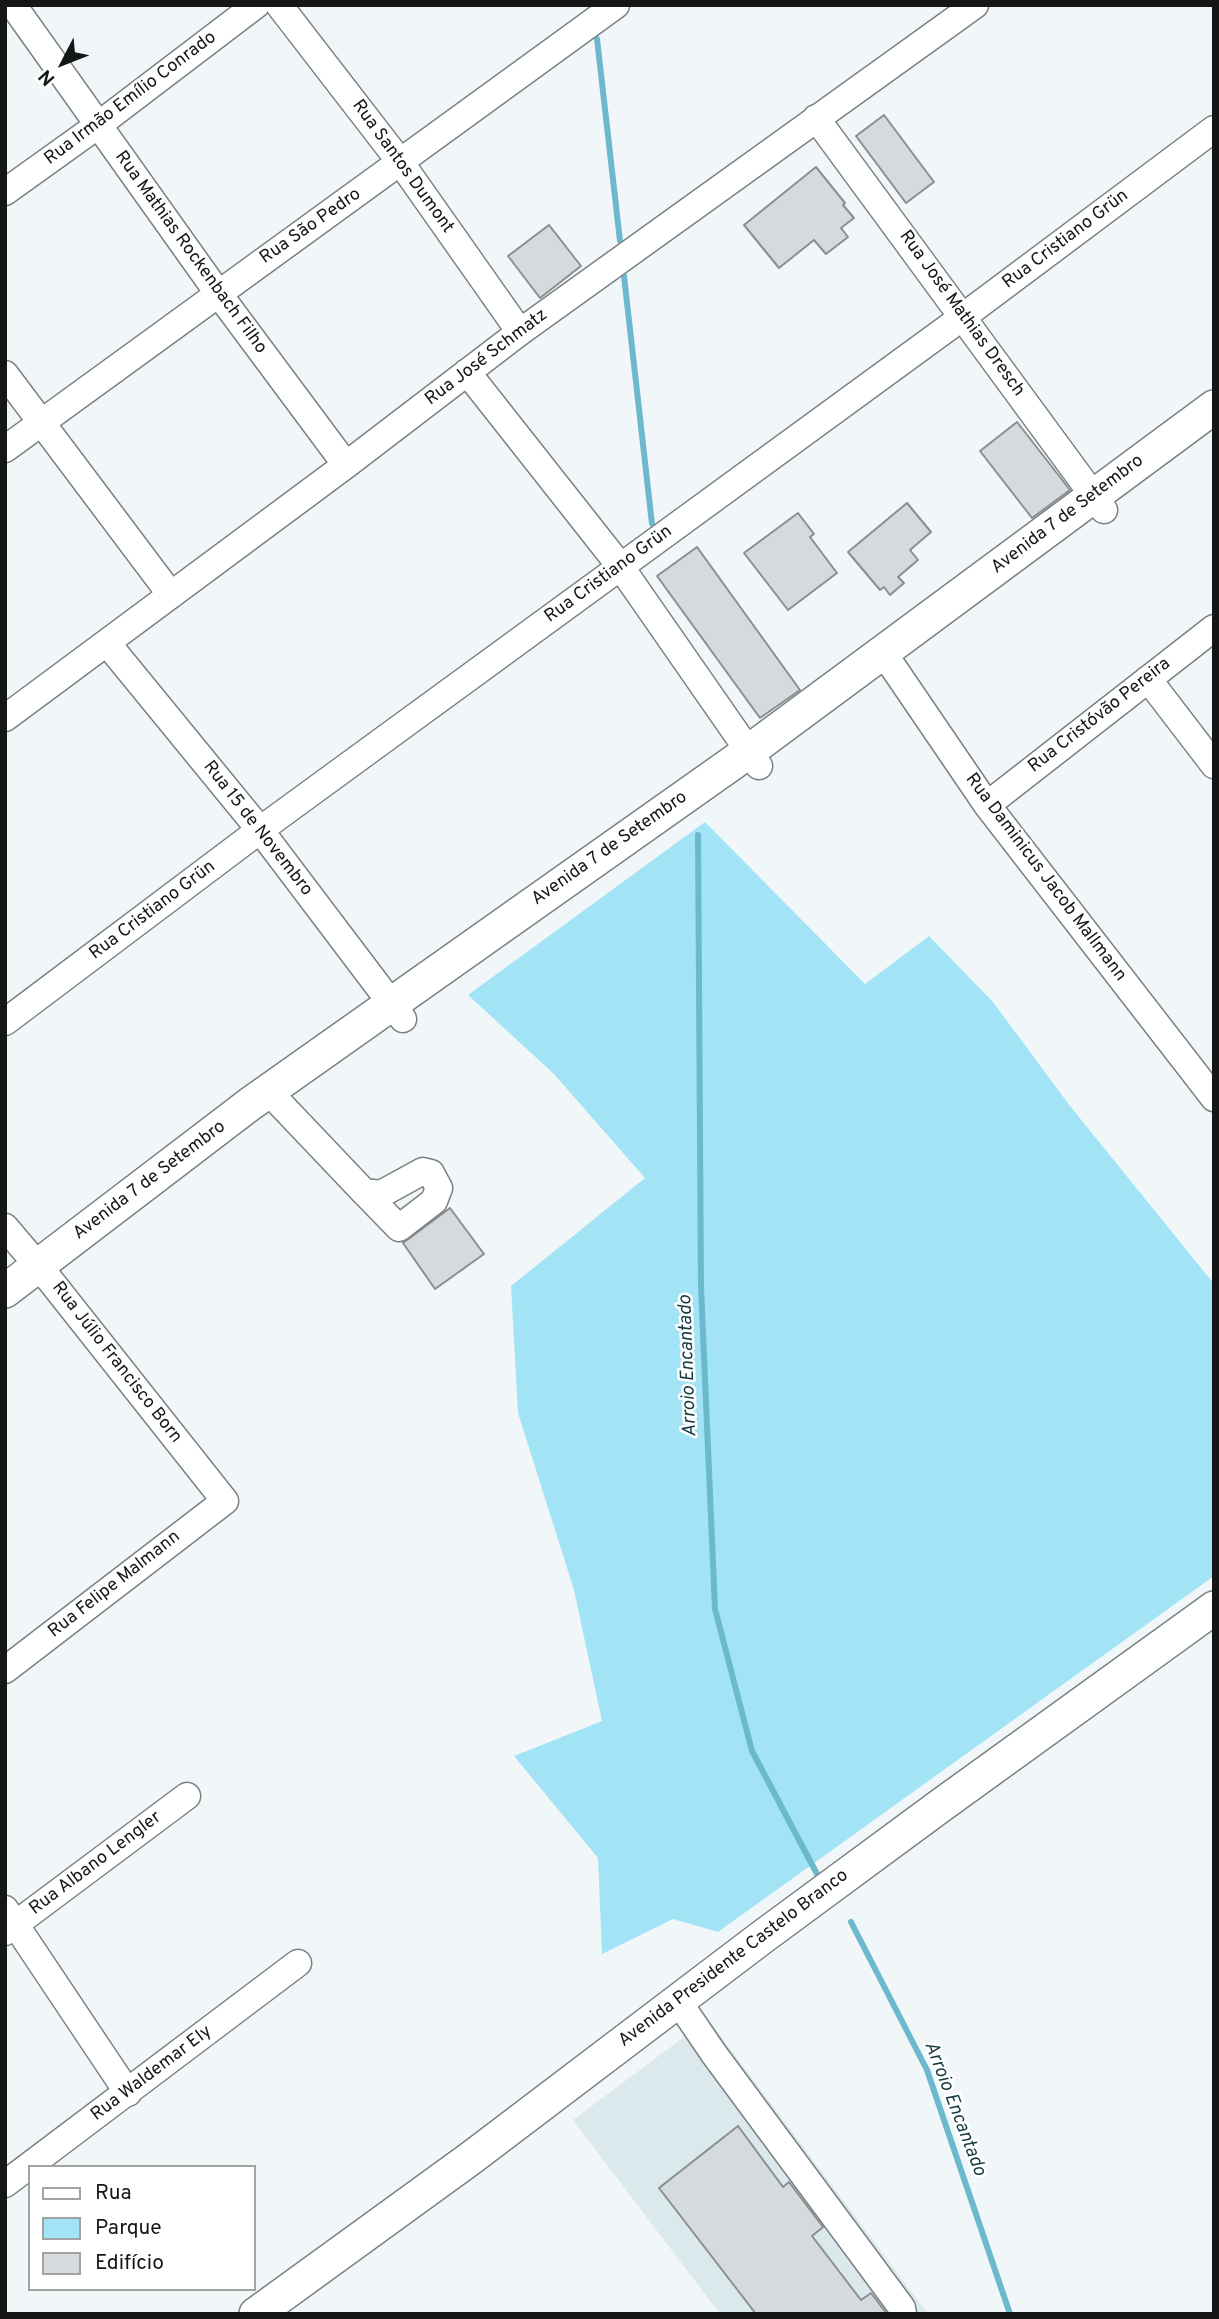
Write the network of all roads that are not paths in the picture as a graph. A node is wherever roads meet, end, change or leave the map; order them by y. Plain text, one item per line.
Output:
1 (13, 5) edge
2 (256, 5) edge
3 (279, 5) edge
4 (616, 5) edge
5 (958, 10) edge
6 (816, 118) junction
7 (97, 126) junction
8 (1214, 129) edge
9 (401, 163) junction
10 (5, 192) edge
11 (218, 293) junction
12 (964, 316) junction
13 (520, 332) junction
14 (467, 372) junction
15 (5, 374) edge
16 (1214, 407) edge
17 (41, 423) junction
18 (1214, 431) edge
19 (5, 449) edge
20 (346, 465) junction
21 (1099, 502) junction
22 (620, 566) junction
23 (171, 595) junction
24 (1214, 628) edge
25 (107, 642) junction
26 (887, 661) junction
27 (1148, 679) junction
28 (5, 718) edge
29 (754, 759) junction
30 (1214, 765) edge
31 (987, 805) junction
32 (260, 830) junction
33 (397, 1011) junction
34 (5, 1022) edge
35 (274, 1098) junction
36 (1214, 1098) edge
37 (365, 1192) dead end
38 (5, 1227) edge
39 (44, 1273) junction
40 (5, 1291) edge
41 (5, 1314) edge
42 (225, 1501) joint
43 (1214, 1608) edge
44 (1214, 1632) edge
45 (5, 1670) edge
46 (187, 1796) dead end
47 (9, 1922) edge
48 (298, 1963) dead end
49 (682, 2009) junction
50 (583, 2084) junction
51 (128, 2093) junction
52 (31, 2165) edge
53 (28, 2167) edge
54 (5, 2184) edge
55 (256, 2314) edge
56 (289, 2314) edge
57 (903, 2314) edge

1 - 7 street, Rua Mathias Rockenbach Filho
2 - 7 street, Rua Irmão Emílio Conrado
3 - 9 street, Rua Santos Dumont
4 - 9 street, Rua São Pedro
5 - 6 street, Rua José Schmatz
6 - 12 street, Rua José Mathias Dresch
6 - 13 street, Rua José Schmatz
7 - 10 street, Rua Irmão Emílio Conrado
7 - 11 street, Rua Mathias Rockenbach Filho
8 - 12 street, Rua Cristiano Grün
9 - 11 street, Rua São Pedro
9 - 13 street, Rua Santos Dumont
11 - 17 street, Rua São Pedro
11 - 20 street, Rua Mathias Rockenbach Filho
12 - 21 street, Rua José Mathias Dresch
12 - 22 street, Rua Cristiano Grün
13 - 14 street, Rua José Schmatz
14 - 20 street, Rua José Schmatz
14 - 22 street
15 - 17 street
16 - 21 main road, Avenida 7 de Setembro
17 - 19 street, Rua São Pedro
17 - 23 street
18 - 21 main road, Avenida 7 de Setembro
20 - 23 street, Rua José Schmatz
21 - 26 main road, Avenida 7 de Setembro
22 - 29 street
22 - 32 street, Rua Cristiano Grün
23 - 25 street, Rua José Schmatz
24 - 27 street, Rua Cristóvão Pereira
25 - 28 street, Rua José Schmatz
25 - 32 street, Rua 15 de Novembro
26 - 29 main road, Avenida 7 de Setembro
26 - 31 street, Rua Daminicus Jacob Mallmann
27 - 30 street
27 - 31 street, Rua Cristóvão Pereira
29 - 33 main road, Avenida 7 de Setembro
31 - 36 street, Rua Daminicus Jacob Mallmann
32 - 33 street, Rua 15 de Novembro
32 - 34 street, Rua Cristiano Grün
33 - 35 main road, Avenida 7 de Setembro
35 - 37 street
35 - 39 main road, Avenida 7 de Setembro
38 - 39 street, Rua Júlio Francisco Born
39 - 40 main road, Avenida 7 de Setembro
39 - 41 main road, Avenida 7 de Setembro
39 - 42 street, Rua Júlio Francisco Born
42 - 45 street, Rua Felipe Malmann
43 - 49 main road, Avenida Presidente Castelo Branco
44 - 49 main road, Avenida Presidente Castelo Branco
46 - 47 street, Rua Albano Lengler
47 - 51 street
48 - 51 street, Rua Waldemar Ely
49 - 50 main road, Avenida Presidente Castelo Branco
49 - 57 street
50 - 55 main road, Avenida Presidente Castelo Branco
50 - 56 main road, Avenida Presidente Castelo Branco
51 - 52 street, Rua Waldemar Ely
53 - 54 street, Rua Waldemar Ely

